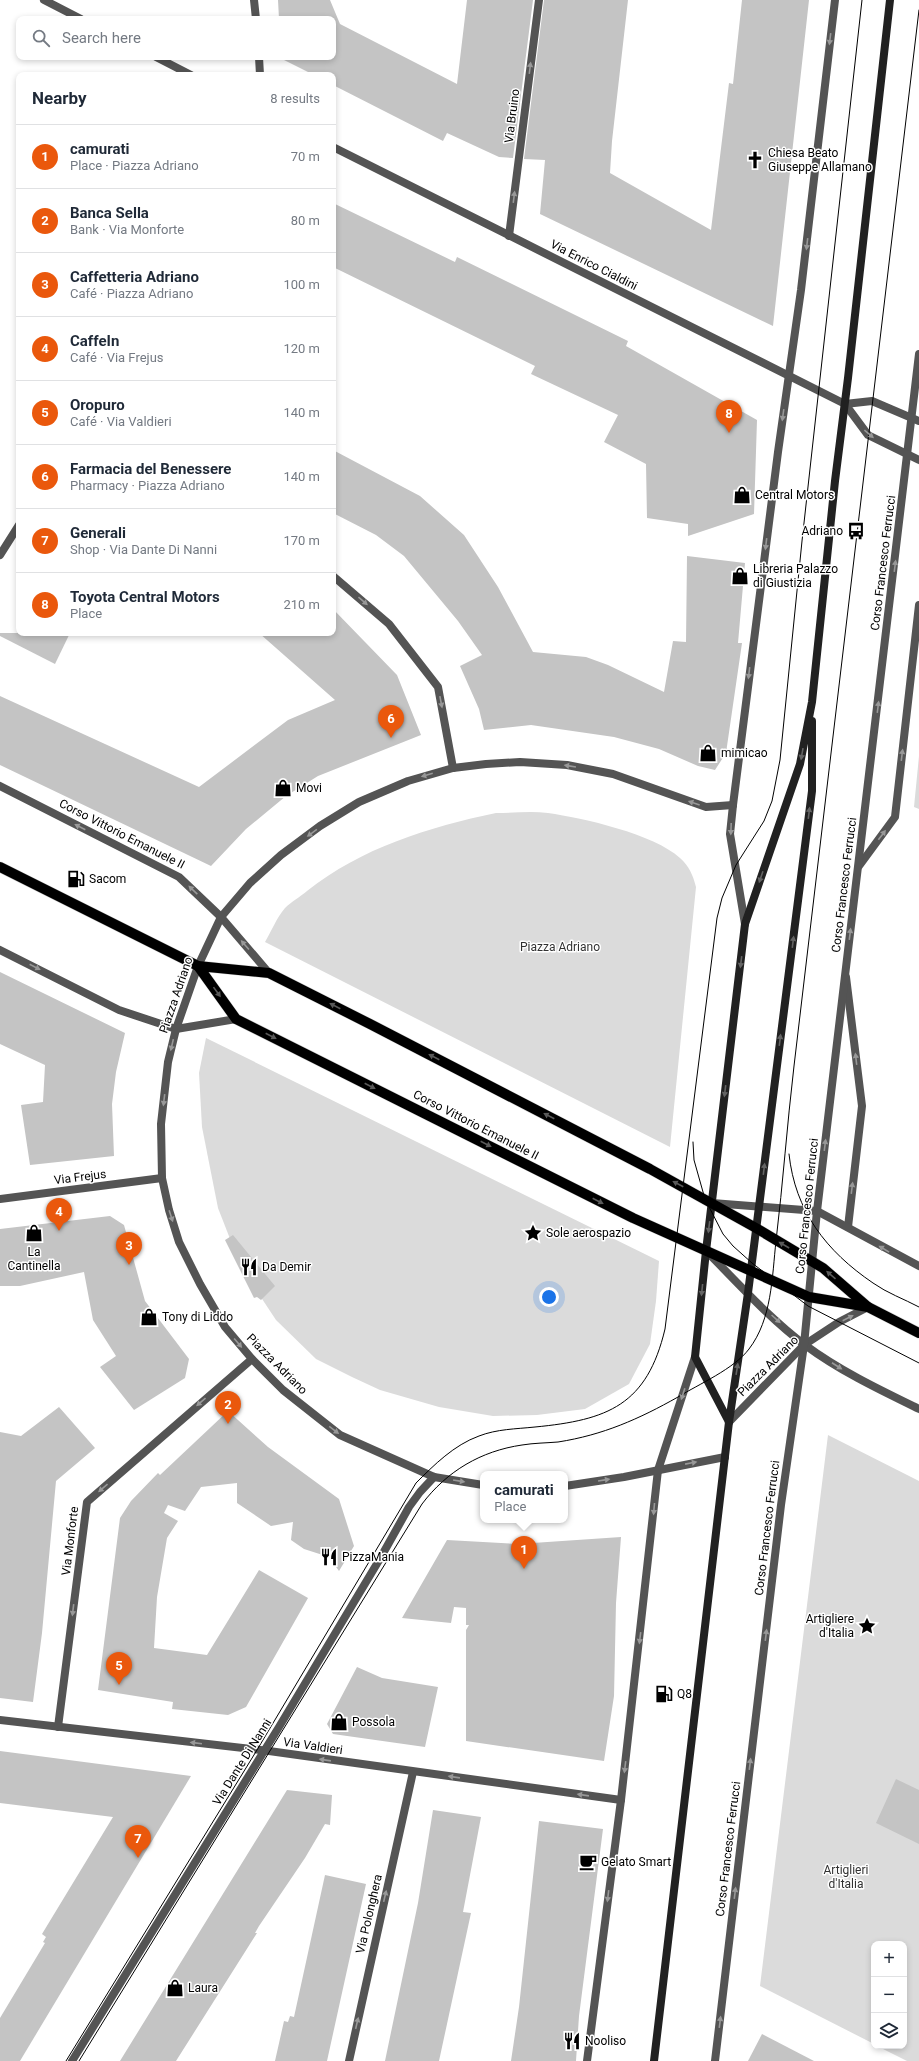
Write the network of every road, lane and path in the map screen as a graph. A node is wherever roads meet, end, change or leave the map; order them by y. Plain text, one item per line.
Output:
1 (44, 0) edge
2 (254, 0) edge
3 (539, 0) edge
4 (835, 0) edge
5 (890, 0) edge
6 (75, 16) edge
7 (256, 16) edge
8 (162, 60) edge
9 (258, 60) edge
10 (185, 72) edge
11 (260, 72) edge
12 (336, 149) edge
13 (509, 236) junction
14 (919, 354) edge
15 (789, 376) junction
16 (845, 404) junction
17 (916, 419) edge
18 (907, 454) junction
19 (919, 460) edge
20 (16, 530) edge
21 (0, 555) edge
22 (336, 579) edge
23 (919, 605) edge
24 (812, 702) junction
25 (453, 768) junction
26 (0, 786) edge
27 (732, 805) junction
28 (859, 866) junction
29 (0, 867) edge
30 (221, 917) junction
31 (745, 924) junction
32 (0, 950) edge
33 (198, 966) junction
34 (269, 973) junction
35 (846, 973) junction
36 (236, 1019) junction
37 (176, 1029) junction
38 (162, 1178) junction
39 (0, 1199) edge
40 (712, 1203) junction
41 (759, 1207) junction
42 (817, 1211) junction
43 (848, 1227) junction
44 (756, 1228) junction
45 (706, 1251) junction
46 (813, 1262) junction
47 (919, 1266) edge
48 (751, 1271) junction
49 (748, 1293) junction
50 (809, 1297) junction
51 (868, 1307) junction
52 (919, 1333) edge
53 (804, 1345) junction
54 (695, 1357) junction
55 (252, 1359) junction
56 (919, 1409) edge
57 (729, 1422) junction
58 (725, 1457) junction
59 (658, 1470) junction
60 (434, 1476) junction
61 (480, 1484) edge
62 (568, 1485) edge
63 (0, 1720) edge
64 (58, 1727) junction
65 (263, 1751) junction
66 (413, 1772) junction
67 (621, 1800) junction
68 (72, 2061) edge
69 (349, 2061) edge
70 (587, 2061) edge
71 (654, 2061) edge
72 (715, 2061) edge

1 - 6 street
2 - 7 street
13 -> 3 street, Via Bruino
4 -> 15 street
5 - 16 main road
8 - 10 street
9 - 11 street
12 - 13 street, Via Enrico Cialdini
13 - 15 street, Via Enrico Cialdini
14 - 17 street, Corso Francesco Ferrucci
15 - 16 street, Via Enrico Cialdini
15 -> 27 street
16 - 17 street
16 -> 18 street
16 - 24 main road
17 - 18 street, Corso Francesco Ferrucci
18 - 19 street
28 -> 18 street, Corso Francesco Ferrucci
20 - 21 street
22 -> 25 street
28 -> 23 street
24 -> 31 main road
41 -> 24 main road
27 -> 25 street, Piazza Adriano
25 -> 30 street, Piazza Adriano
30 -> 26 street, Corso Vittorio Emanuele II
27 -> 31 street
35 -> 28 street, Corso Francesco Ferrucci
29 - 33 main road, Corso Vittorio Emanuele II
30 - 33 street, Piazza Adriano
34 -> 30 street, Corso Vittorio Emanuele II
31 -> 40 main road
32 -> 37 street
33 - 34 main road, Corso Vittorio Emanuele II
33 -> 36 main road, Corso Vittorio Emanuele II
33 - 37 street, Piazza Adriano
40 -> 34 main road, Corso Vittorio Emanuele II
42 -> 35 street, Corso Francesco Ferrucci
43 -> 35 street
36 - 37 street
36 -> 45 main road, Corso Vittorio Emanuele II
37 -> 38 street, Piazza Adriano
38 - 39 street, Via Frejus
38 -> 55 street, Piazza Adriano
40 - 41 street, Corso Vittorio Emanuele II
40 - 44 main road, Corso Vittorio Emanuele II
40 -> 45 main road
41 - 42 street, Corso Vittorio Emanuele II
41 - 44 main road
42 - 43 street, Corso Vittorio Emanuele II
42 - 46 street, Corso Francesco Ferrucci
47 -> 43 street, Corso Vittorio Emanuele II
46 -> 44 main road, Corso Vittorio Emanuele II
44 - 48 main road
45 - 48 main road, Corso Vittorio Emanuele II
45 - 49 street, Corso Vittorio Emanuele II
45 -> 54 main road
46 - 50 street, Corso Francesco Ferrucci
51 -> 46 main road, Corso Vittorio Emanuele II
48 - 49 main road
48 - 50 main road, Corso Vittorio Emanuele II
49 -> 53 street, Corso Vittorio Emanuele II
57 -> 49 main road
50 - 51 main road, Corso Vittorio Emanuele II
50 - 53 street, Corso Francesco Ferrucci
51 - 52 main road, Corso Vittorio Emanuele II
53 -> 51 street, Piazza Adriano
53 -> 56 street, Corso Vittorio Emanuele II
53 - 57 street, Piazza Adriano
72 -> 53 street, Corso Francesco Ferrucci
54 - 57 main road
54 -> 59 street
55 -> 60 street, Piazza Adriano
55 -> 64 street, Via Monforte
57 - 58 main road
59 -> 58 street
58 - 71 main road
62 -> 59 street
59 -> 67 street
60 -> 61 street, Piazza Adriano
60 - 65 street, Via Dante Di Nanni
63 - 64 street, Via Valdieri
65 -> 64 street, Via Valdieri
66 -> 65 street, Via Valdieri
65 - 68 street, Via Dante Di Nanni
67 -> 66 street, Via Valdieri
69 -> 66 street, Via Polonghera
67 -> 70 street

